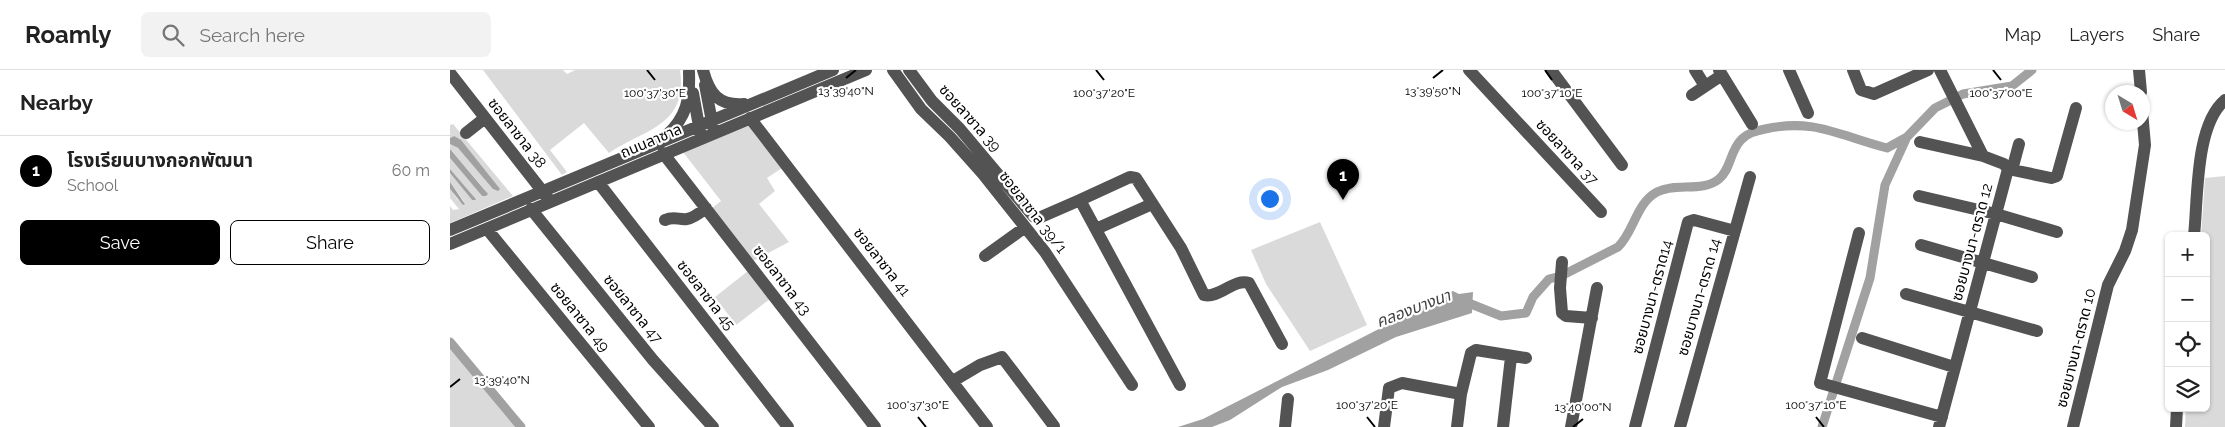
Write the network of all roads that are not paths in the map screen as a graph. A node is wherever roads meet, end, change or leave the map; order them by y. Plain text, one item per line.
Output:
1 (703, 70) edge
2 (833, 70) edge
3 (866, 70) edge
4 (894, 70) edge
5 (908, 70) edge
6 (1469, 70) edge
7 (1551, 70) edge
8 (1695, 70) edge
9 (1789, 70) edge
10 (1853, 70) edge
11 (1928, 70) edge
12 (1940, 70) edge
13 (2138, 70) edge
14 (689, 71) edge
15 (1720, 73) edge
16 (453, 81) edge
17 (2140, 85) edge
18 (1705, 86) junction
19 (1692, 95) dead end
20 (760, 100) junction
21 (2225, 100) edge
22 (2076, 108) dead end
23 (1808, 113) dead end
24 (485, 118) junction
25 (750, 118) junction
26 (1752, 124) dead end
27 (712, 126) junction
28 (2144, 130) edge
29 (700, 131) junction
30 (466, 133) dead end
31 (1920, 142) dead end
32 (651, 144) junction
33 (2019, 144) dead end
34 (663, 153) junction
35 (1982, 156) junction
36 (1622, 165) dead end
37 (2010, 170) junction
38 (582, 173) junction
39 (1750, 177) dead end
40 (593, 184) junction
41 (541, 191) junction
42 (1919, 196) dead end
43 (1080, 200) junction
44 (552, 202) junction
45 (1152, 204) junction
46 (706, 208) junction
47 (531, 209) junction
48 (1601, 212) dead end
49 (1996, 214) junction
50 (666, 220) dead end
51 (1024, 228) junction
52 (487, 229) junction
53 (1096, 229) junction
54 (450, 230) edge
55 (1735, 231) junction
56 (2057, 232) dead end
57 (2194, 232) edge
58 (1858, 234) dead end
59 (450, 244) edge
60 (1921, 245) dead end
61 (985, 256) dead end
62 (1562, 262) dead end
63 (1982, 264) junction
64 (2032, 276) dead end
65 (1597, 288) dead end
66 (1906, 294) dead end
67 (1970, 313) junction
68 (1592, 318) junction
69 (2037, 331) dead end
70 (1862, 338) dead end
71 (1282, 344) dead end
72 (1511, 356) junction
73 (1526, 358) dead end
74 (1954, 367) junction
75 (953, 381) junction
76 (1132, 385) dead end
77 (1180, 385) dead end
78 (1461, 394) junction
79 (1288, 399) dead end
80 (2177, 412) edge
81 (1940, 422) edge
82 (1054, 426) dead end
83 (649, 427) edge
84 (713, 427) edge
85 (788, 427) edge
86 (875, 427) edge
87 (987, 427) edge
88 (1285, 427) edge
89 (1384, 427) edge
90 (1457, 427) edge
91 (1503, 427) edge
92 (1571, 427) edge
93 (1635, 427) edge
94 (1680, 427) edge
95 (2073, 427) edge
96 (2176, 427) edge

1 - 20 street
1 - 27 street
2 - 20 street, ถนนลาซาล
3 - 25 street, ถนนลาซาล
4 - 51 street, ซอยลาซาล 39/1
5 - 43 street, ซอยลาซาล 39
6 - 48 street, ซอยลาซาล 37
7 - 36 street
8 - 18 street
9 - 23 street
10 - 11 street
12 - 35 street
13 - 17 street
14 - 29 street
14 - 32 street
15 - 18 street
15 - 26 street
16 - 24 street, ซอยลาซาล 38
18 - 19 street
20 - 27 street, ถนนลาซาล
21 - 57 street
22 - 37 street
24 - 30 street
24 - 41 street, ซอยลาซาล 38
25 - 27 street, ถนนลาซาล
25 - 75 street, ซอยลาซาล 41
27 - 29 street, ถนนลาซาล
28 - 95 street, ซอยบางนา-ตราด 10
29 - 32 street, ถนนลาซาล
29 - 34 street, ถนนลาซาล
31 - 35 street, ซอยบางนา-ตราด 12
32 - 38 street, ถนนลาซาล
33 - 37 street
34 - 40 street, ถนนลาซาล
34 - 46 street, ซอยลาซาล 43
35 - 37 street, ซอยบางนา-ตราด 12
37 - 49 street, ซอยบางนา-ตราด 12
38 - 40 street, ซอยลาซาล 45
38 - 41 street, ถนนลาซาล
39 - 55 street, ซอยบางนา-ตราด 14
40 - 44 street, ถนนลาซาล
40 - 85 street, ซอยลาซาล 45
41 - 44 street, ซอยลาซาล 38
41 - 54 street, ถนนลาซาล
42 - 49 street
43 - 45 street, ซอยลาซาล 39
43 - 53 street
44 - 47 street, ถนนลาซาล
45 - 53 street
45 - 71 street, ซอยลาซาล 39
46 - 50 street
46 - 86 street, ซอยลาซาล 43
47 - 52 street, ถนนลาซาล
47 - 84 street, ซอยลาซาล 47
49 - 56 street
49 - 63 street, ซอยบางนา-ตราด 12
51 - 61 street
51 - 76 street, ซอยลาซาล 39/1
52 - 59 street, ถนนลาซาล
52 - 83 street, ซอยลาซาล 49
53 - 77 street
55 - 93 street, ซอยบางนา-ตราด14
55 - 94 street, ซอยบางนา-ตราด 14
58 - 81 street
60 - 63 street
62 - 68 street
63 - 64 street
63 - 67 street, ซอยบางนา-ตราด 12
65 - 68 street
66 - 67 street
67 - 69 street
67 - 74 street, ซอยบางนา-ตราด 12
68 - 92 street
70 - 74 street
72 - 73 street
72 - 78 street
72 - 91 street
74 - 81 street, ซอยบางนา-ตราด 12
75 - 82 street
75 - 87 street, ซอยลาซาล 41
78 - 89 street
78 - 90 street
79 - 88 street
80 - 96 street

